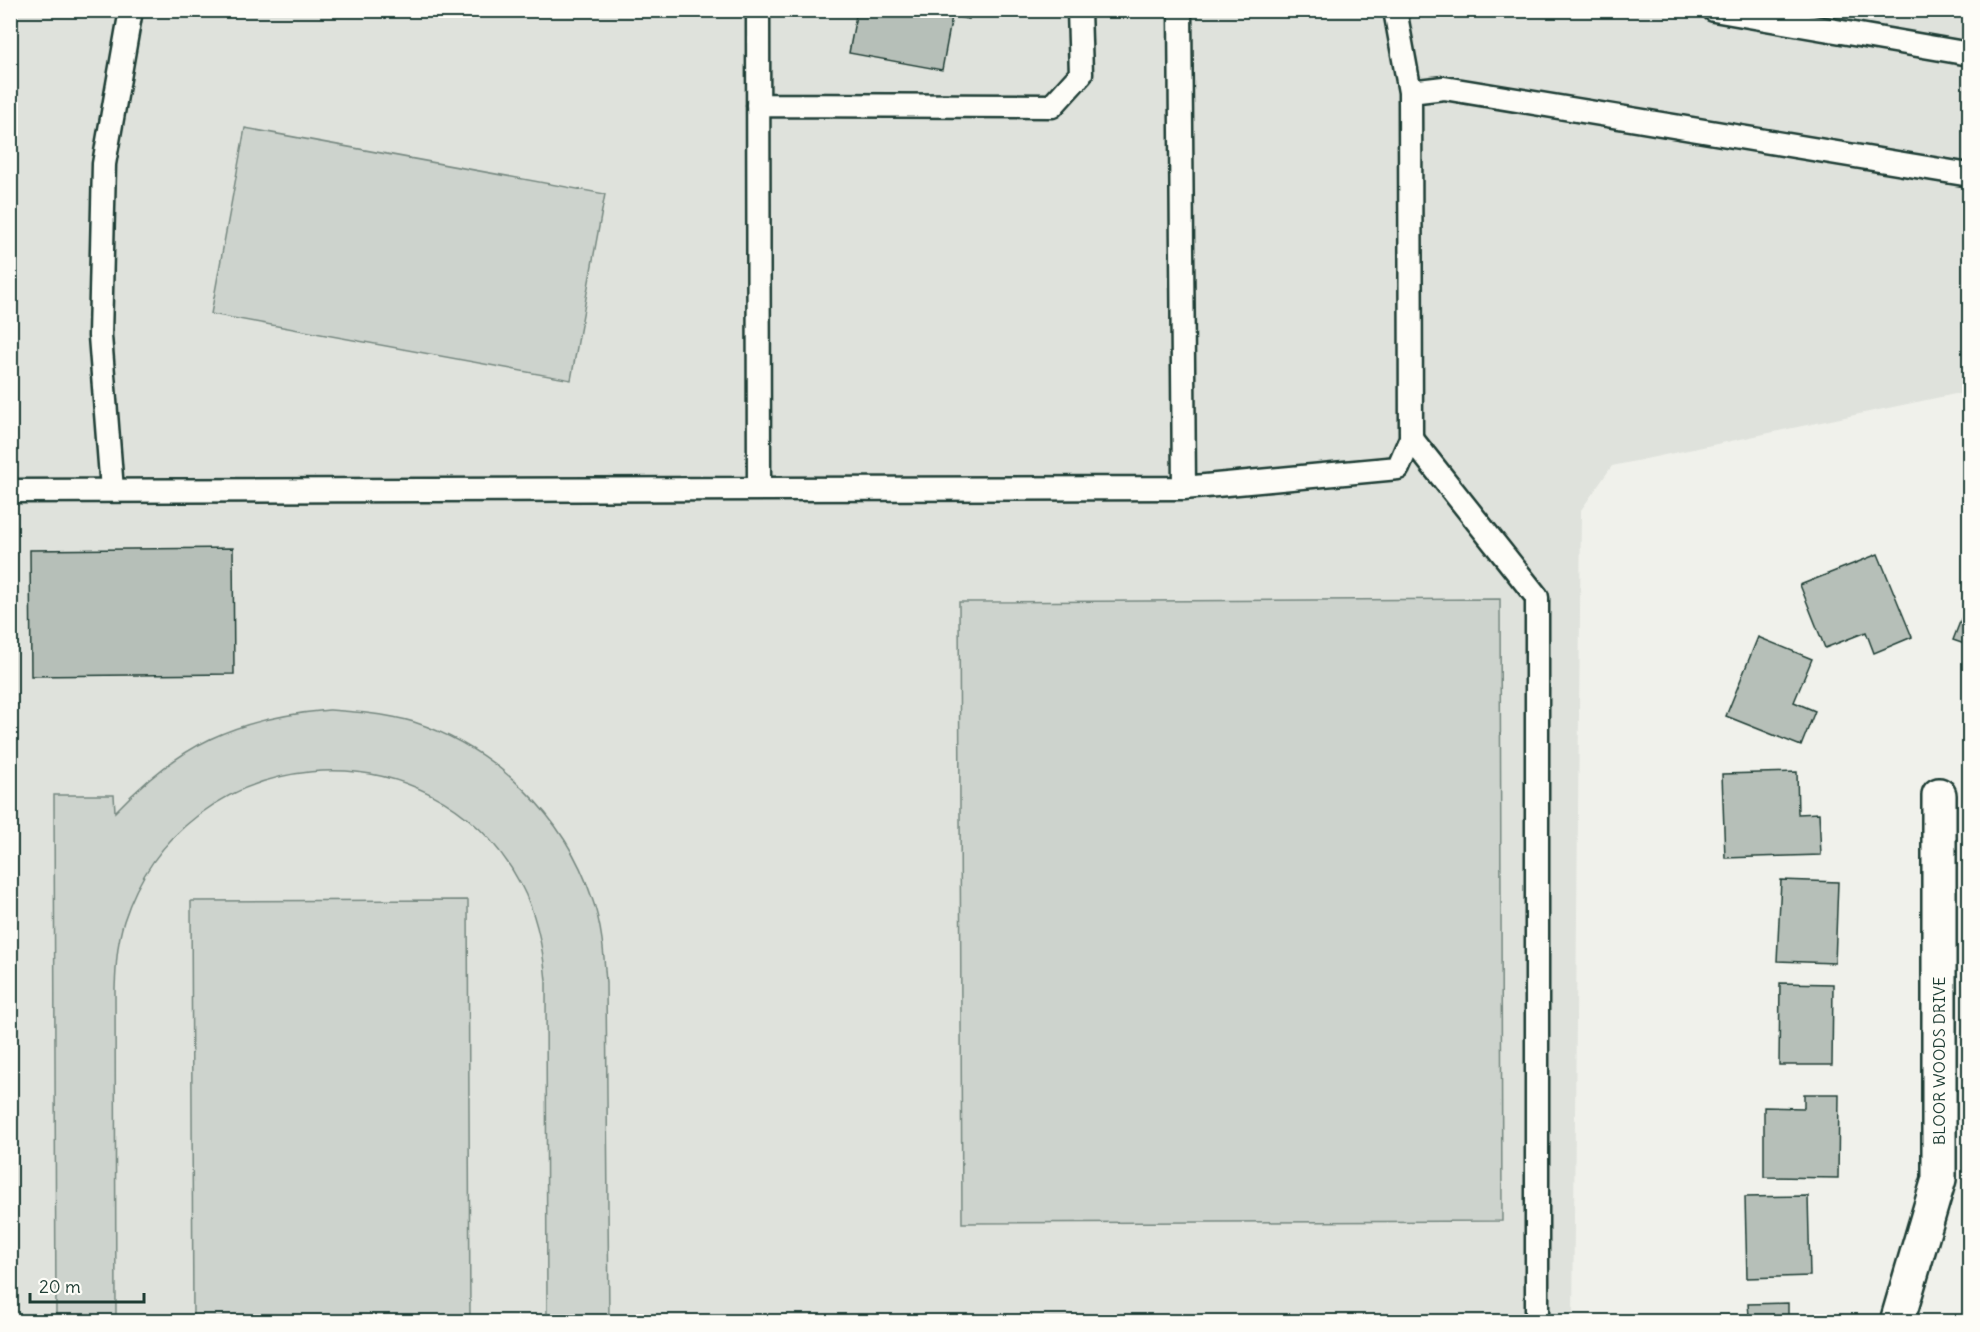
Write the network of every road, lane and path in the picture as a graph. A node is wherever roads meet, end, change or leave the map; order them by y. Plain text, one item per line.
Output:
1 (131, 10) edge
2 (758, 10) edge
3 (1079, 10) edge
4 (1180, 10) edge
5 (1395, 10) edge
6 (1714, 10) edge
7 (1970, 54) edge
8 (1410, 92) junction
9 (758, 105) junction
10 (1970, 175) edge
11 (1411, 438) junction
12 (1184, 488) junction
13 (759, 489) junction
14 (112, 490) junction
15 (10, 491) edge
16 (1940, 795) dead end
17 (1537, 1322) edge
18 (1897, 1322) edge

1 - 14 lane
2 - 9 lane
3 - 9 lane
4 - 12 lane
5 - 8 lane
6 - 7 lane
8 - 10 lane
8 - 11 lane
9 - 13 lane
11 - 12 lane
11 - 17 lane
12 - 13 lane
13 - 14 lane
14 - 15 lane
16 - 18 street, BLOOR WOODS DRIVE

